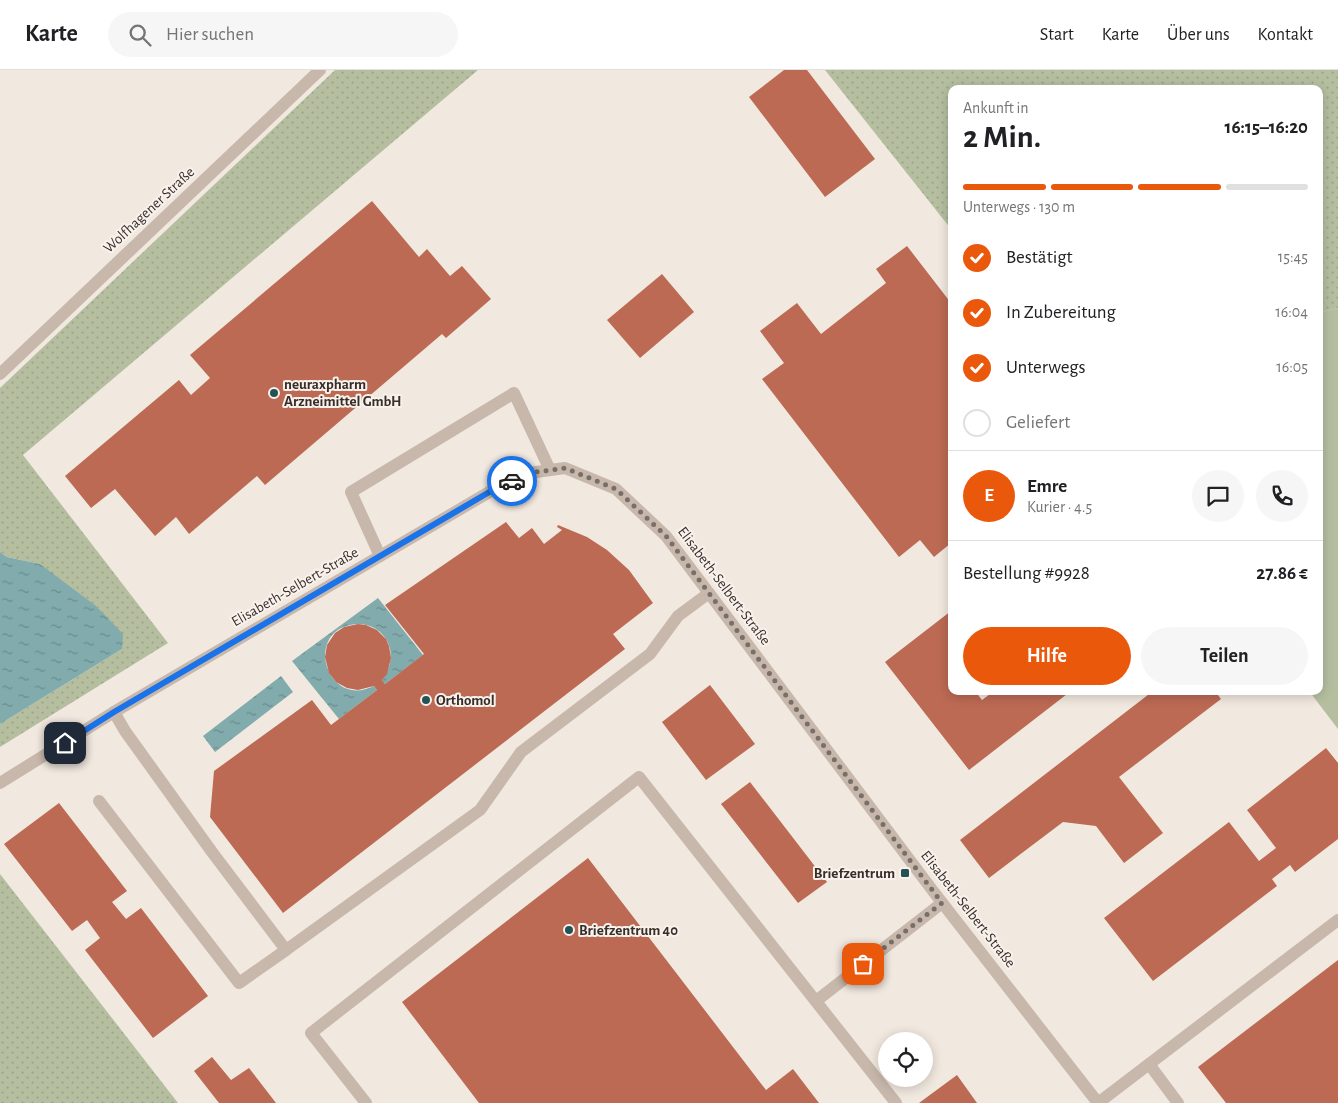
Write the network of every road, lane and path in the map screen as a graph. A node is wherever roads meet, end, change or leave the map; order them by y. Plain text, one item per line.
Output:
1 (320, 70) edge
2 (0, 374) edge
3 (550, 470) junction
4 (380, 556) junction
5 (709, 593) junction
6 (114, 712) junction
7 (0, 783) edge
8 (99, 801) dead end
9 (942, 903) junction
10 (1338, 920) edge
11 (286, 950) junction
12 (816, 1001) junction
13 (1149, 1064) junction
14 (366, 1103) edge
15 (896, 1103) edge
16 (1098, 1103) edge
17 (1178, 1103) edge

1 - 2 street, Wolfhagener Straße
3 - 4 street, Elisabeth-Selbert-Straße
3 - 4 street
3 - 5 street, Elisabeth-Selbert-Straße
4 - 6 street, Elisabeth-Selbert-Straße
5 - 9 street, Elisabeth-Selbert-Straße
5 - 11 street
6 - 7 street, Elisabeth-Selbert-Straße
6 - 11 street
8 - 11 street
9 - 12 street
9 - 16 street, Elisabeth-Selbert-Straße
10 - 13 street
12 - 14 street
12 - 15 street
13 - 16 street
13 - 17 street

